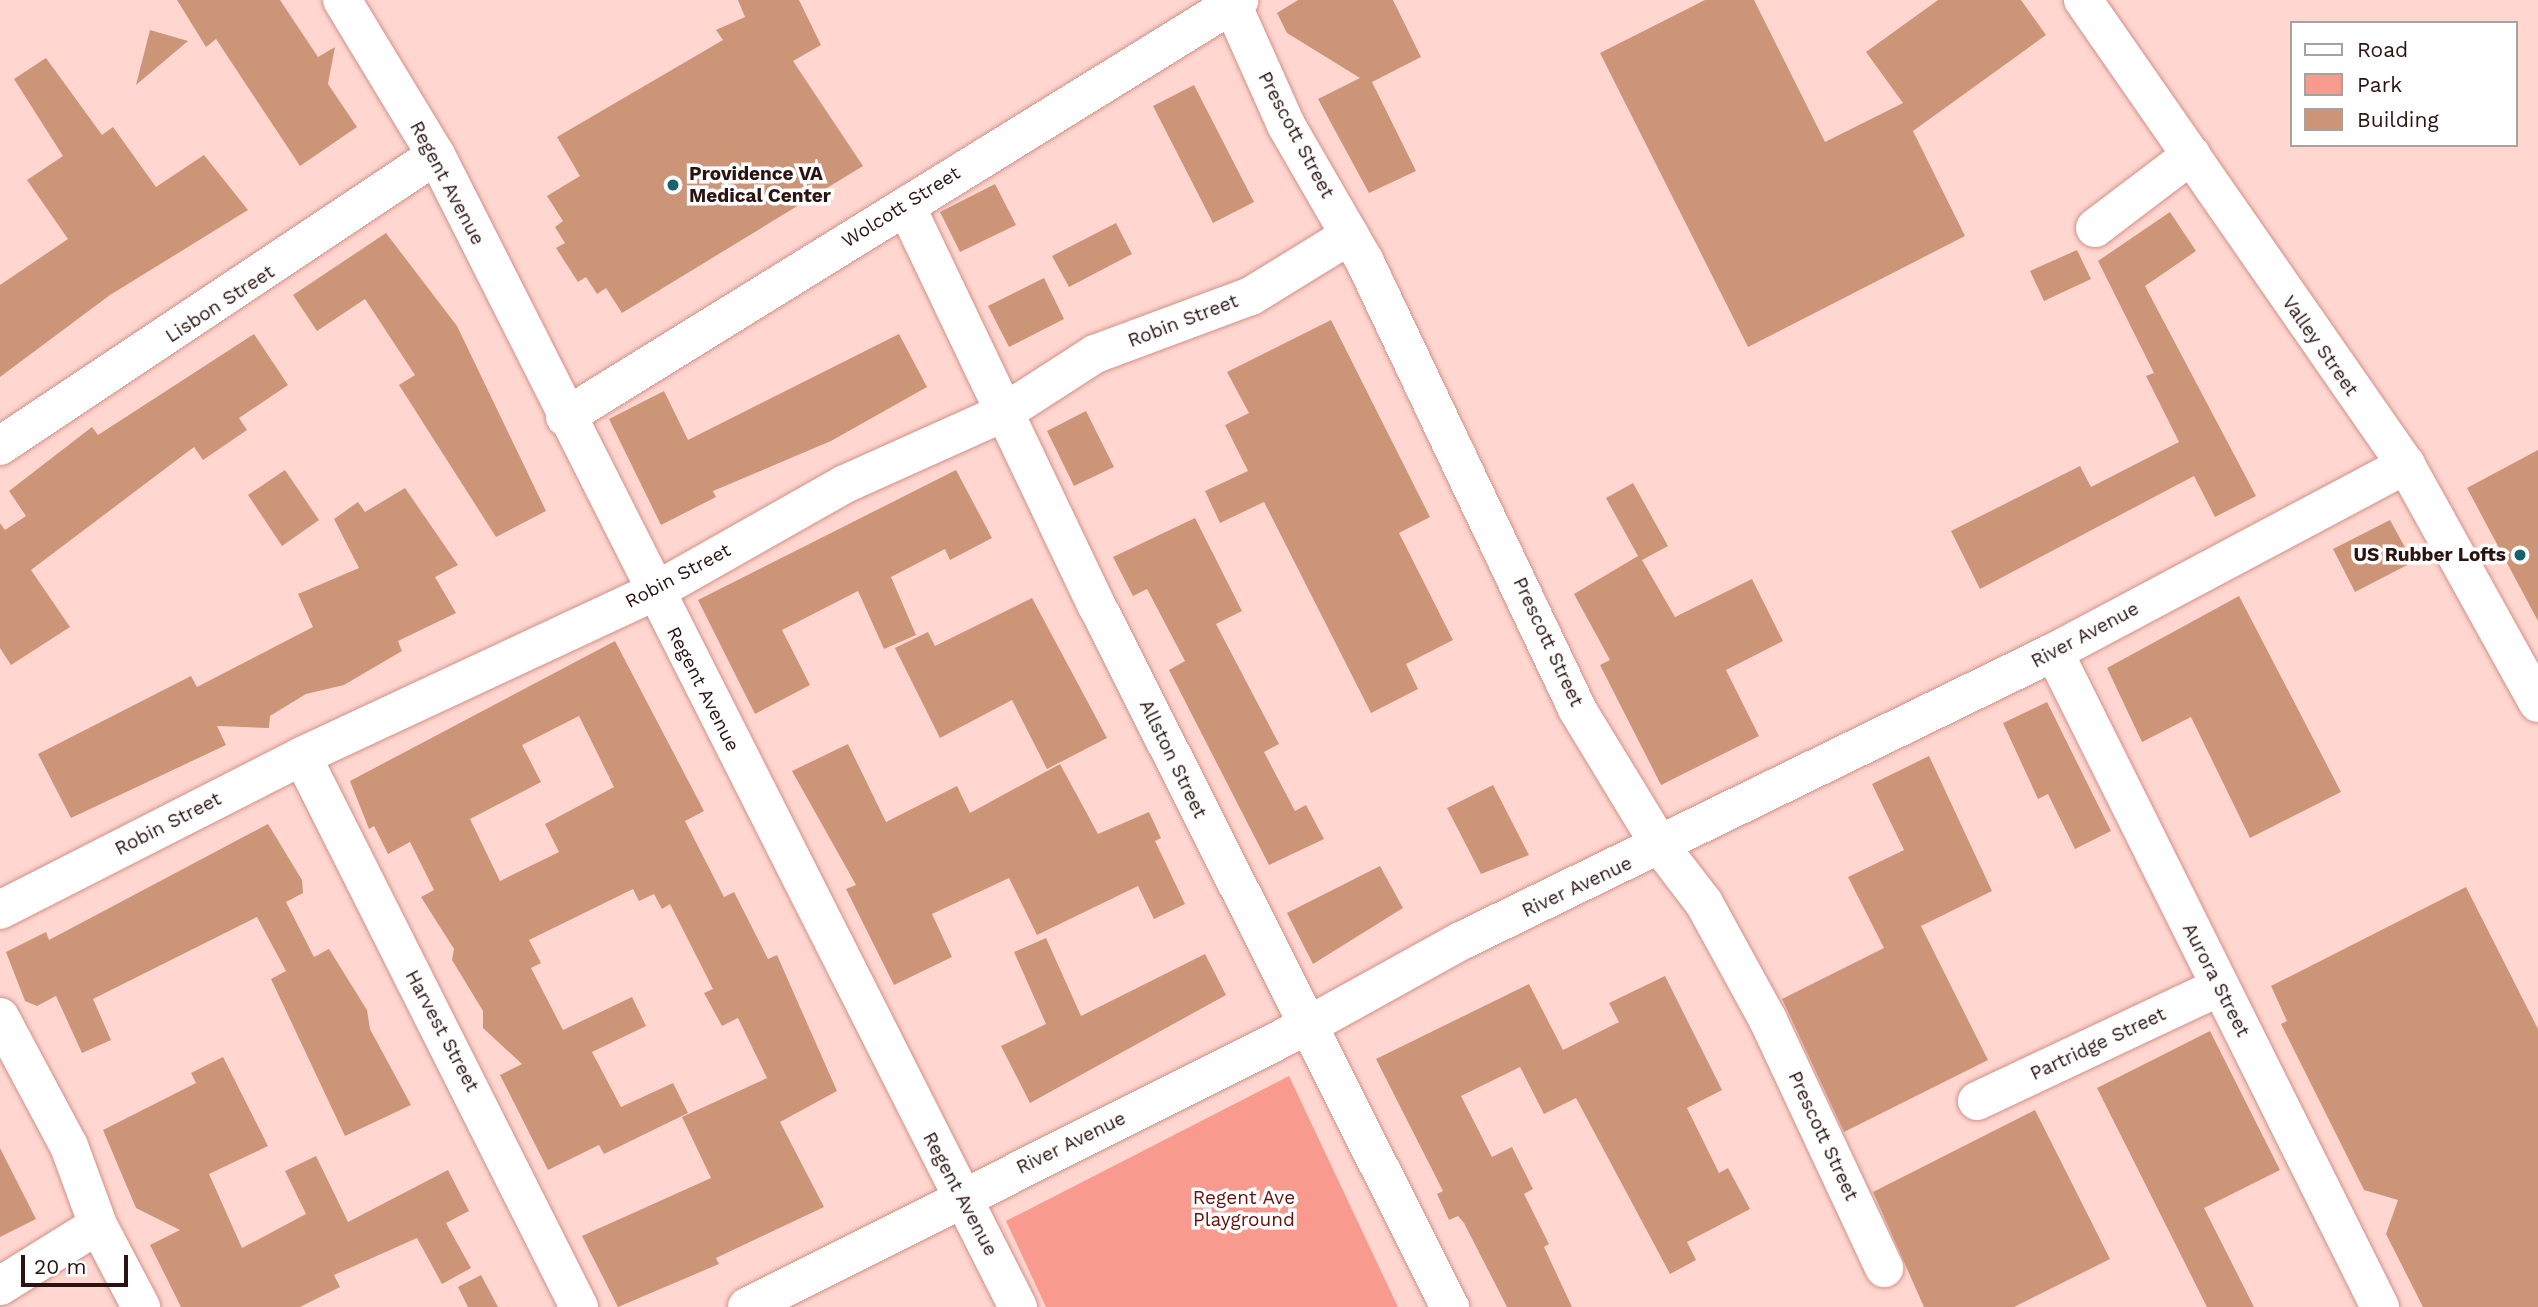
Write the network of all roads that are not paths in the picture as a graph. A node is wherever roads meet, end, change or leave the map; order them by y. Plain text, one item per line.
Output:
1 (342, 0) edge
2 (2083, 0) edge
3 (1236, 2) edge
4 (2191, 155) junction
5 (436, 156) junction
6 (906, 206) junction
7 (2095, 228) dead end
8 (1350, 235) junction
9 (1005, 412) junction
10 (565, 417) junction
11 (0, 446) edge
12 (2406, 465) junction
13 (654, 592) junction
14 (2054, 652) junction
15 (2538, 704) edge
16 (302, 756) junction
17 (1661, 847) junction
18 (0, 910) edge
19 (2219, 987) junction
20 (0, 1017) edge
21 (1311, 1024) junction
22 (1976, 1101) dead end
23 (960, 1198) junction
24 (98, 1225) junction
25 (1884, 1268) dead end
26 (0, 1286) edge
27 (141, 1307) edge
28 (579, 1307) edge
29 (747, 1307) edge
30 (1018, 1307) edge
31 (1450, 1307) edge
32 (2380, 1307) edge

1 - 5 street, Regent Avenue
2 - 4 street, Valley Street
3 - 6 street, Wolcott Street
3 - 8 street, Prescott Street
4 - 7 street
4 - 12 street, Valley Street
5 - 10 street, Regent Avenue
5 - 11 street, Lisbon Street
6 - 9 street, Allston Street
6 - 10 street, Wolcott Street
8 - 9 street, Robin Street
8 - 17 street, Prescott Street
9 - 13 street, Robin Street
9 - 21 street, Allston Street
10 - 13 street, Regent Avenue
12 - 14 street, River Avenue
12 - 15 street, Valley Street
13 - 16 street, Robin Street
13 - 23 street, Regent Avenue
14 - 17 street, River Avenue
14 - 19 street, Aurora Street
16 - 18 street, Robin Street
16 - 28 street, Harvest Street
17 - 21 street, River Avenue
17 - 25 street, Prescott Street
19 - 22 street, Partridge Street
19 - 32 street, Aurora Street
20 - 24 street
21 - 23 street, River Avenue
21 - 31 street, Allston Street
23 - 29 street, River Avenue
23 - 30 street, Regent Avenue
24 - 26 street
24 - 27 street

